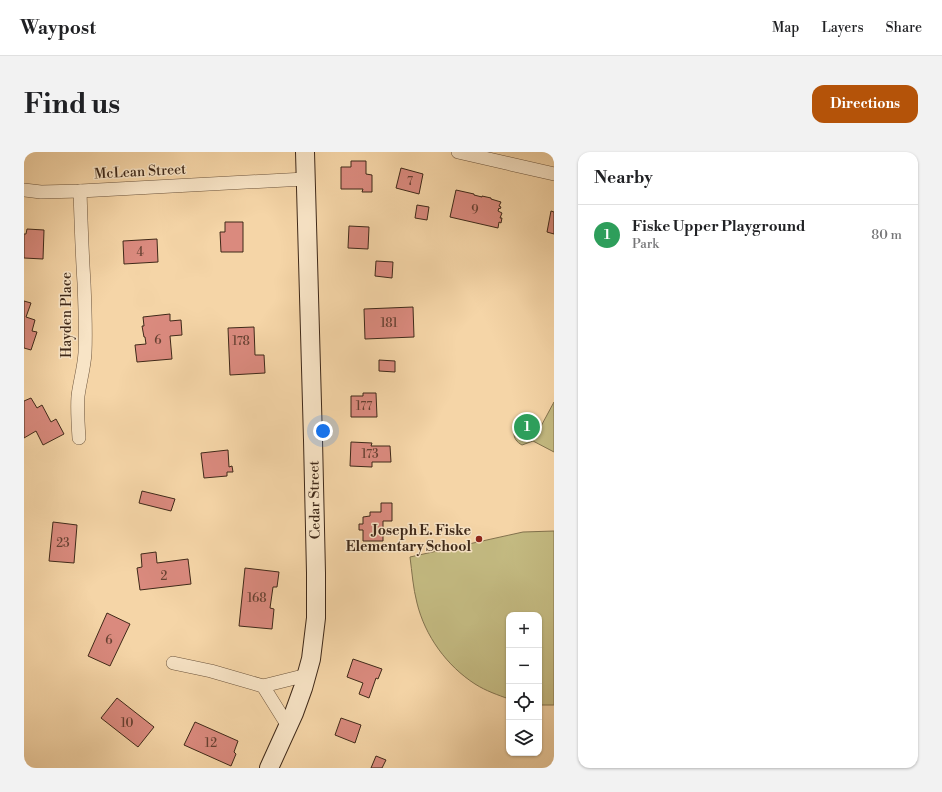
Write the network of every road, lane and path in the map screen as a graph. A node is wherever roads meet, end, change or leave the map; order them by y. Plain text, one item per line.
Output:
1 (304, 152) edge
2 (458, 152) edge
3 (554, 174) edge
4 (305, 179) junction
5 (24, 190) edge
6 (80, 191) junction
7 (79, 438) dead end
8 (174, 663) dead end
9 (308, 674) junction
10 (263, 686) junction
11 (288, 726) junction
12 (269, 768) edge

1 - 4 main road, Cedar Street
2 - 3 street
4 - 6 street, McLean Street
4 - 9 main road, Cedar Street
5 - 6 street, McLean Street
6 - 7 street, Hayden Place
8 - 10 street
9 - 10 street
9 - 11 main road, Cedar Street
10 - 11 street
11 - 12 main road, Cedar Street

